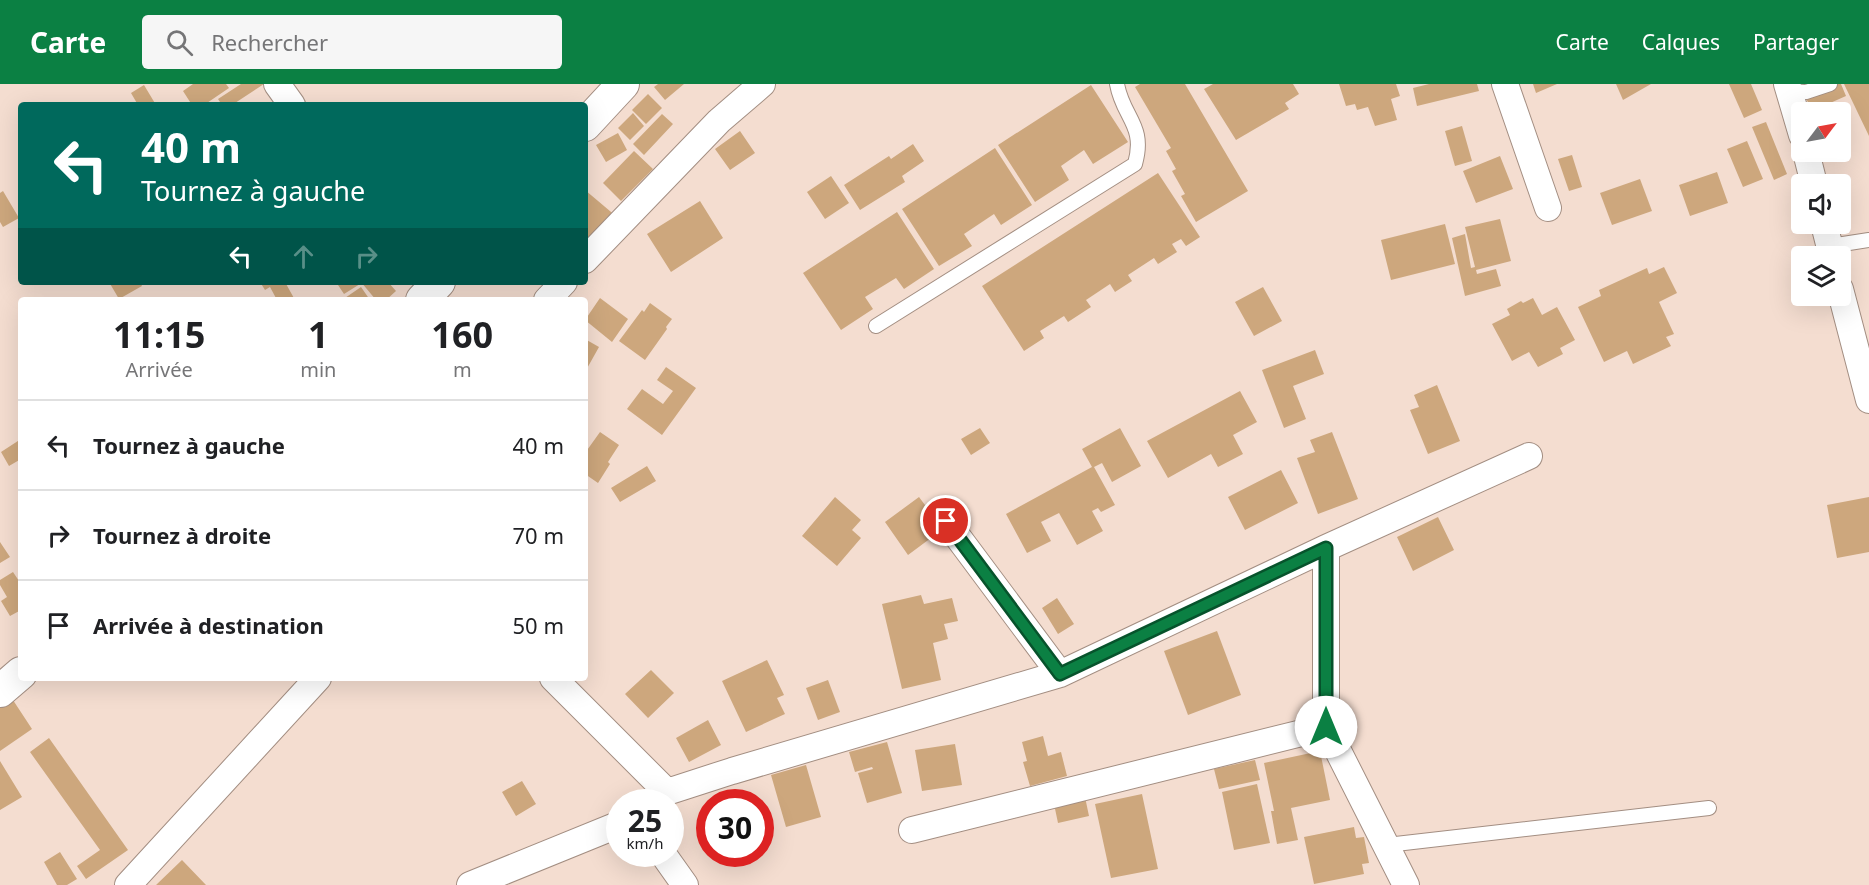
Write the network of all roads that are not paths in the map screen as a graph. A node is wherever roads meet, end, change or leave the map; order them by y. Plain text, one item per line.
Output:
1 (277, 84) edge
2 (623, 84) edge
3 (762, 84) edge
4 (1117, 84) edge
5 (1504, 84) edge
6 (1830, 84) edge
7 (1789, 88) edge
8 (290, 102) edge
9 (588, 122) edge
10 (1548, 208) dead end
11 (1869, 240) edge
12 (1829, 242) edge
13 (588, 257) edge
14 (561, 285) edge
15 (550, 297) edge
16 (1844, 306) edge
17 (876, 326) dead end
18 (1869, 399) edge
19 (1529, 456) dead end
20 (946, 521) dead end
21 (1326, 548) junction
22 (1060, 674) junction
23 (18, 676) edge
24 (315, 681) edge
25 (557, 681) edge
26 (0, 691) edge
27 (1326, 727) junction
28 (654, 789) edge
29 (684, 790) edge
30 (1709, 808) dead end
31 (606, 830) edge
32 (912, 830) dead end
33 (1387, 845) junction
34 (673, 867) edge
35 (128, 885) edge
36 (470, 885) edge
37 (686, 885) edge
38 (1406, 885) edge

1 - 8 street
2 - 9 street
3 - 13 street
4 - 17 lane
5 - 10 street
6 - 7 lane
11 - 12 lane
14 - 15 street
16 - 18 street
19 - 21 street
20 - 22 street
21 - 22 street
21 - 27 street
22 - 29 street
23 - 26 street
24 - 35 street
25 - 28 street
27 - 32 street
27 - 33 street
30 - 33 lane
31 - 36 street
33 - 38 street
34 - 37 street

